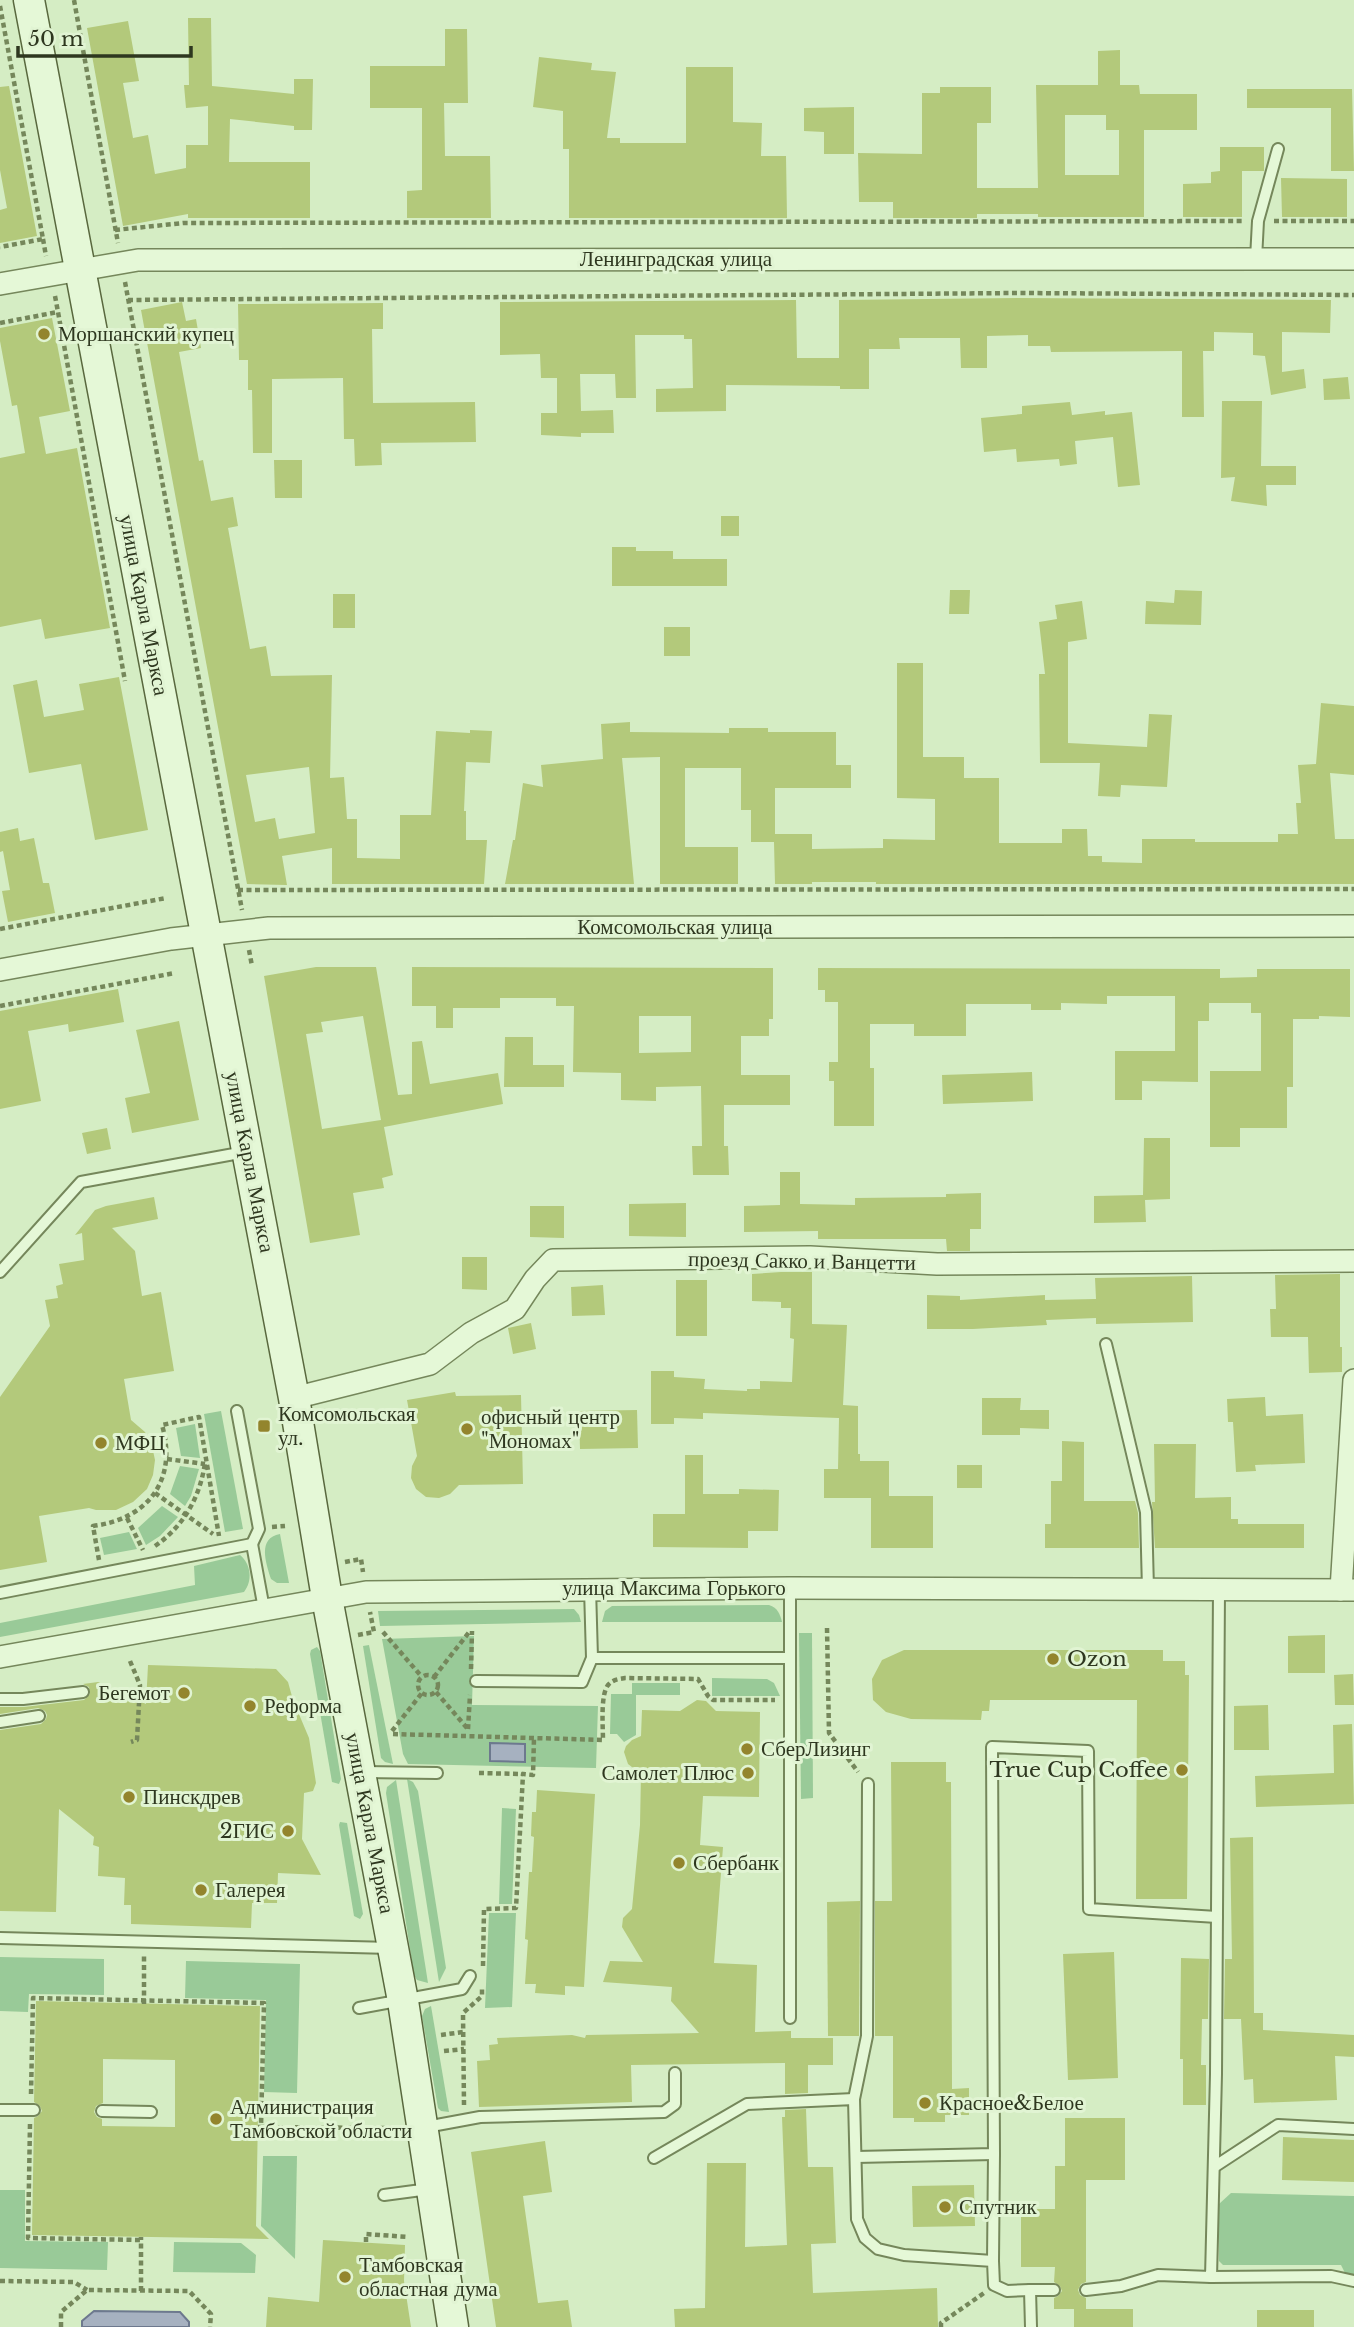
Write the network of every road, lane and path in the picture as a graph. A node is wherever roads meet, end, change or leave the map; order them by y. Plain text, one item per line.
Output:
1 (29, 0) edge
2 (74, 0) edge
3 (0, 6) edge
4 (1278, 149) dead end
5 (1258, 221) junction
6 (1354, 221) edge
7 (115, 230) junction
8 (0, 247) edge
9 (1256, 259) junction
10 (1354, 259) edge
11 (121, 262) junction
12 (79, 270) junction
13 (0, 284) edge
14 (1354, 295) edge
15 (128, 300) junction
16 (0, 323) edge
17 (125, 681) dead end
18 (1354, 889) edge
19 (238, 890) junction
20 (166, 898) dead end
21 (1354, 926) edge
22 (0, 929) edge
23 (246, 931) junction
24 (207, 935) junction
25 (252, 966) dead end
26 (0, 970) edge
27 (175, 973) dead end
28 (0, 1006) edge
29 (248, 1151) junction
30 (1354, 1261) edge
31 (0, 1272) edge
32 (1106, 1344) dead end
33 (1354, 1380) edge
34 (295, 1398) junction
35 (237, 1411) dead end
36 (205, 1452) junction
37 (167, 1459) junction
38 (205, 1464) junction
39 (155, 1493) junction
40 (186, 1514) junction
41 (127, 1518) junction
42 (252, 1544) junction
43 (99, 1560) dead end
44 (590, 1588) junction
45 (790, 1588) junction
46 (1148, 1589) junction
47 (1219, 1589) junction
48 (1347, 1590) edge
49 (0, 1592) edge
50 (327, 1598) junction
51 (368, 1603) dead end
52 (264, 1609) junction
53 (827, 1628) dead end
54 (470, 1631) dead end
55 (374, 1632) dead end
56 (383, 1632) dead end
57 (0, 1657) edge
58 (592, 1658) junction
59 (790, 1658) junction
60 (130, 1661) dead end
61 (422, 1677) junction
62 (434, 1677) junction
63 (476, 1681) dead end
64 (83, 1692) dead end
65 (436, 1692) junction
66 (422, 1693) junction
67 (0, 1699) edge
68 (790, 1700) junction
69 (139, 1710) junction
70 (145, 1711) dead end
71 (39, 1716) dead end
72 (0, 1722) edge
73 (475, 1736) junction
74 (534, 1738) junction
75 (131, 1742) dead end
76 (360, 1772) junction
77 (437, 1773) dead end
78 (479, 1773) dead end
79 (523, 1774) junction
80 (868, 1784) joint
81 (1217, 1917) junction
82 (0, 1938) edge
83 (145, 1942) junction
84 (394, 1949) junction
85 (482, 1971) dead end
86 (470, 1976) dead end
87 (482, 1984) dead end
88 (403, 2000) junction
89 (144, 2002) junction
90 (359, 2008) dead end
91 (790, 2018) dead end
92 (463, 2032) junction
93 (441, 2035) dead end
94 (464, 2049) junction
95 (444, 2051) dead end
96 (676, 2073) dead end
97 (854, 2099) junction
98 (464, 2108) dead end
99 (0, 2110) edge
100 (32, 2110) junction
101 (103, 2111) dead end
102 (151, 2112) dead end
103 (423, 2127) junction
104 (391, 2128) dead end
105 (1354, 2129) edge
106 (994, 2154) junction
107 (856, 2157) junction
108 (654, 2158) dead end
109 (1214, 2167) junction
110 (432, 2189) junction
111 (384, 2195) dead end
112 (408, 2237) dead end
113 (366, 2242) dead end
114 (993, 2261) junction
115 (1211, 2277) junction
116 (0, 2281) edge
117 (1354, 2281) edge
118 (990, 2288) dead end
119 (87, 2290) junction
120 (1030, 2290) junction
121 (1054, 2290) dead end
122 (1086, 2290) dead end
123 (141, 2291) junction
124 (61, 2327) edge
125 (210, 2327) edge
126 (453, 2327) edge
127 (941, 2327) edge
128 (1031, 2327) edge

1 - 12 main road, улица Карла Маркса
2 - 7 path
3 - 8 path
4 - 5 lane
5 - 6 path
5 - 7 path
5 - 9 lane
7 - 11 path
9 - 10 street, Ленинградская улица
9 - 11 street, Ленинградская улица
11 - 12 street, Ленинградская улица
11 - 15 path
12 - 13 street, Ленинградская улица
12 - 24 main road, улица Карла Маркса
14 - 15 path
15 - 19 path
16 - 17 path
18 - 19 path
19 - 23 path
20 - 22 path
21 - 23 street, Комсомольская улица
23 - 24 street, Комсомольская улица
23 - 25 path
24 - 26 street, Комсомольская улица
24 - 29 main road, улица Карла Маркса
27 - 28 path
29 - 31 lane
29 - 34 main road, улица Карла Маркса
30 - 34 street, проезд Сакко и Ванцетти
32 - 46 lane
33 - 48 street
34 - 50 main road, улица Карла Маркса
35 - 42 lane
36 - 37 path
36 - 38 path
36 - 40 path
37 - 38 path
37 - 39 path
38 - 40 path
39 - 40 path
39 - 41 path
40 - 41 path
41 - 43 path
42 - 49 lane
42 - 52 lane
44 - 45 street, улица Максима Горького
44 - 50 street, улица Максима Горького
44 - 58 lane
45 - 46 street, улица Максима Горького
45 - 59 lane
46 - 47 street, улица Максима Горького
47 - 48 street, улица Максима Горького
47 - 81 lane
50 - 52 street, улица Максима Горького
50 - 76 main road, улица Карла Маркса
51 - 55 path
52 - 57 street, улица Максима Горького
53 - 80 path
54 - 62 path
56 - 61 path
58 - 59 lane
58 - 63 lane
59 - 68 lane
60 - 69 path
61 - 62 path
61 - 66 path
62 - 65 path
64 - 67 lane
65 - 66 path
65 - 73 path
66 - 73 path
68 - 74 path
68 - 91 lane
69 - 70 path
69 - 75 path
71 - 72 lane
73 - 74 path
74 - 79 path
76 - 77 lane
76 - 84 main road, улица Карла Маркса
78 - 79 path
79 - 85 path
80 - 97 lane
81 - 106 lane
81 - 109 lane
82 - 83 lane
83 - 84 lane
83 - 89 path
84 - 88 main road, улица Карла Маркса
86 - 88 lane
87 - 92 path
88 - 90 lane
88 - 103 main road, улица Карла Маркса
89 - 100 path
89 - 104 path
92 - 93 path
92 - 94 path
94 - 95 path
94 - 98 path
96 - 103 lane
97 - 107 lane
97 - 108 lane
99 - 100 lane
100 - 123 path
101 - 102 lane
103 - 110 main road, улица Карла Маркса
105 - 109 lane
106 - 107 lane
106 - 114 lane
107 - 114 lane
109 - 115 lane
110 - 111 lane
110 - 126 main road, улица Карла Маркса
112 - 113 path
114 - 120 lane
115 - 117 lane
115 - 122 lane
116 - 119 path
118 - 127 path
119 - 123 path
119 - 124 path
120 - 121 lane
120 - 128 lane
123 - 125 path

